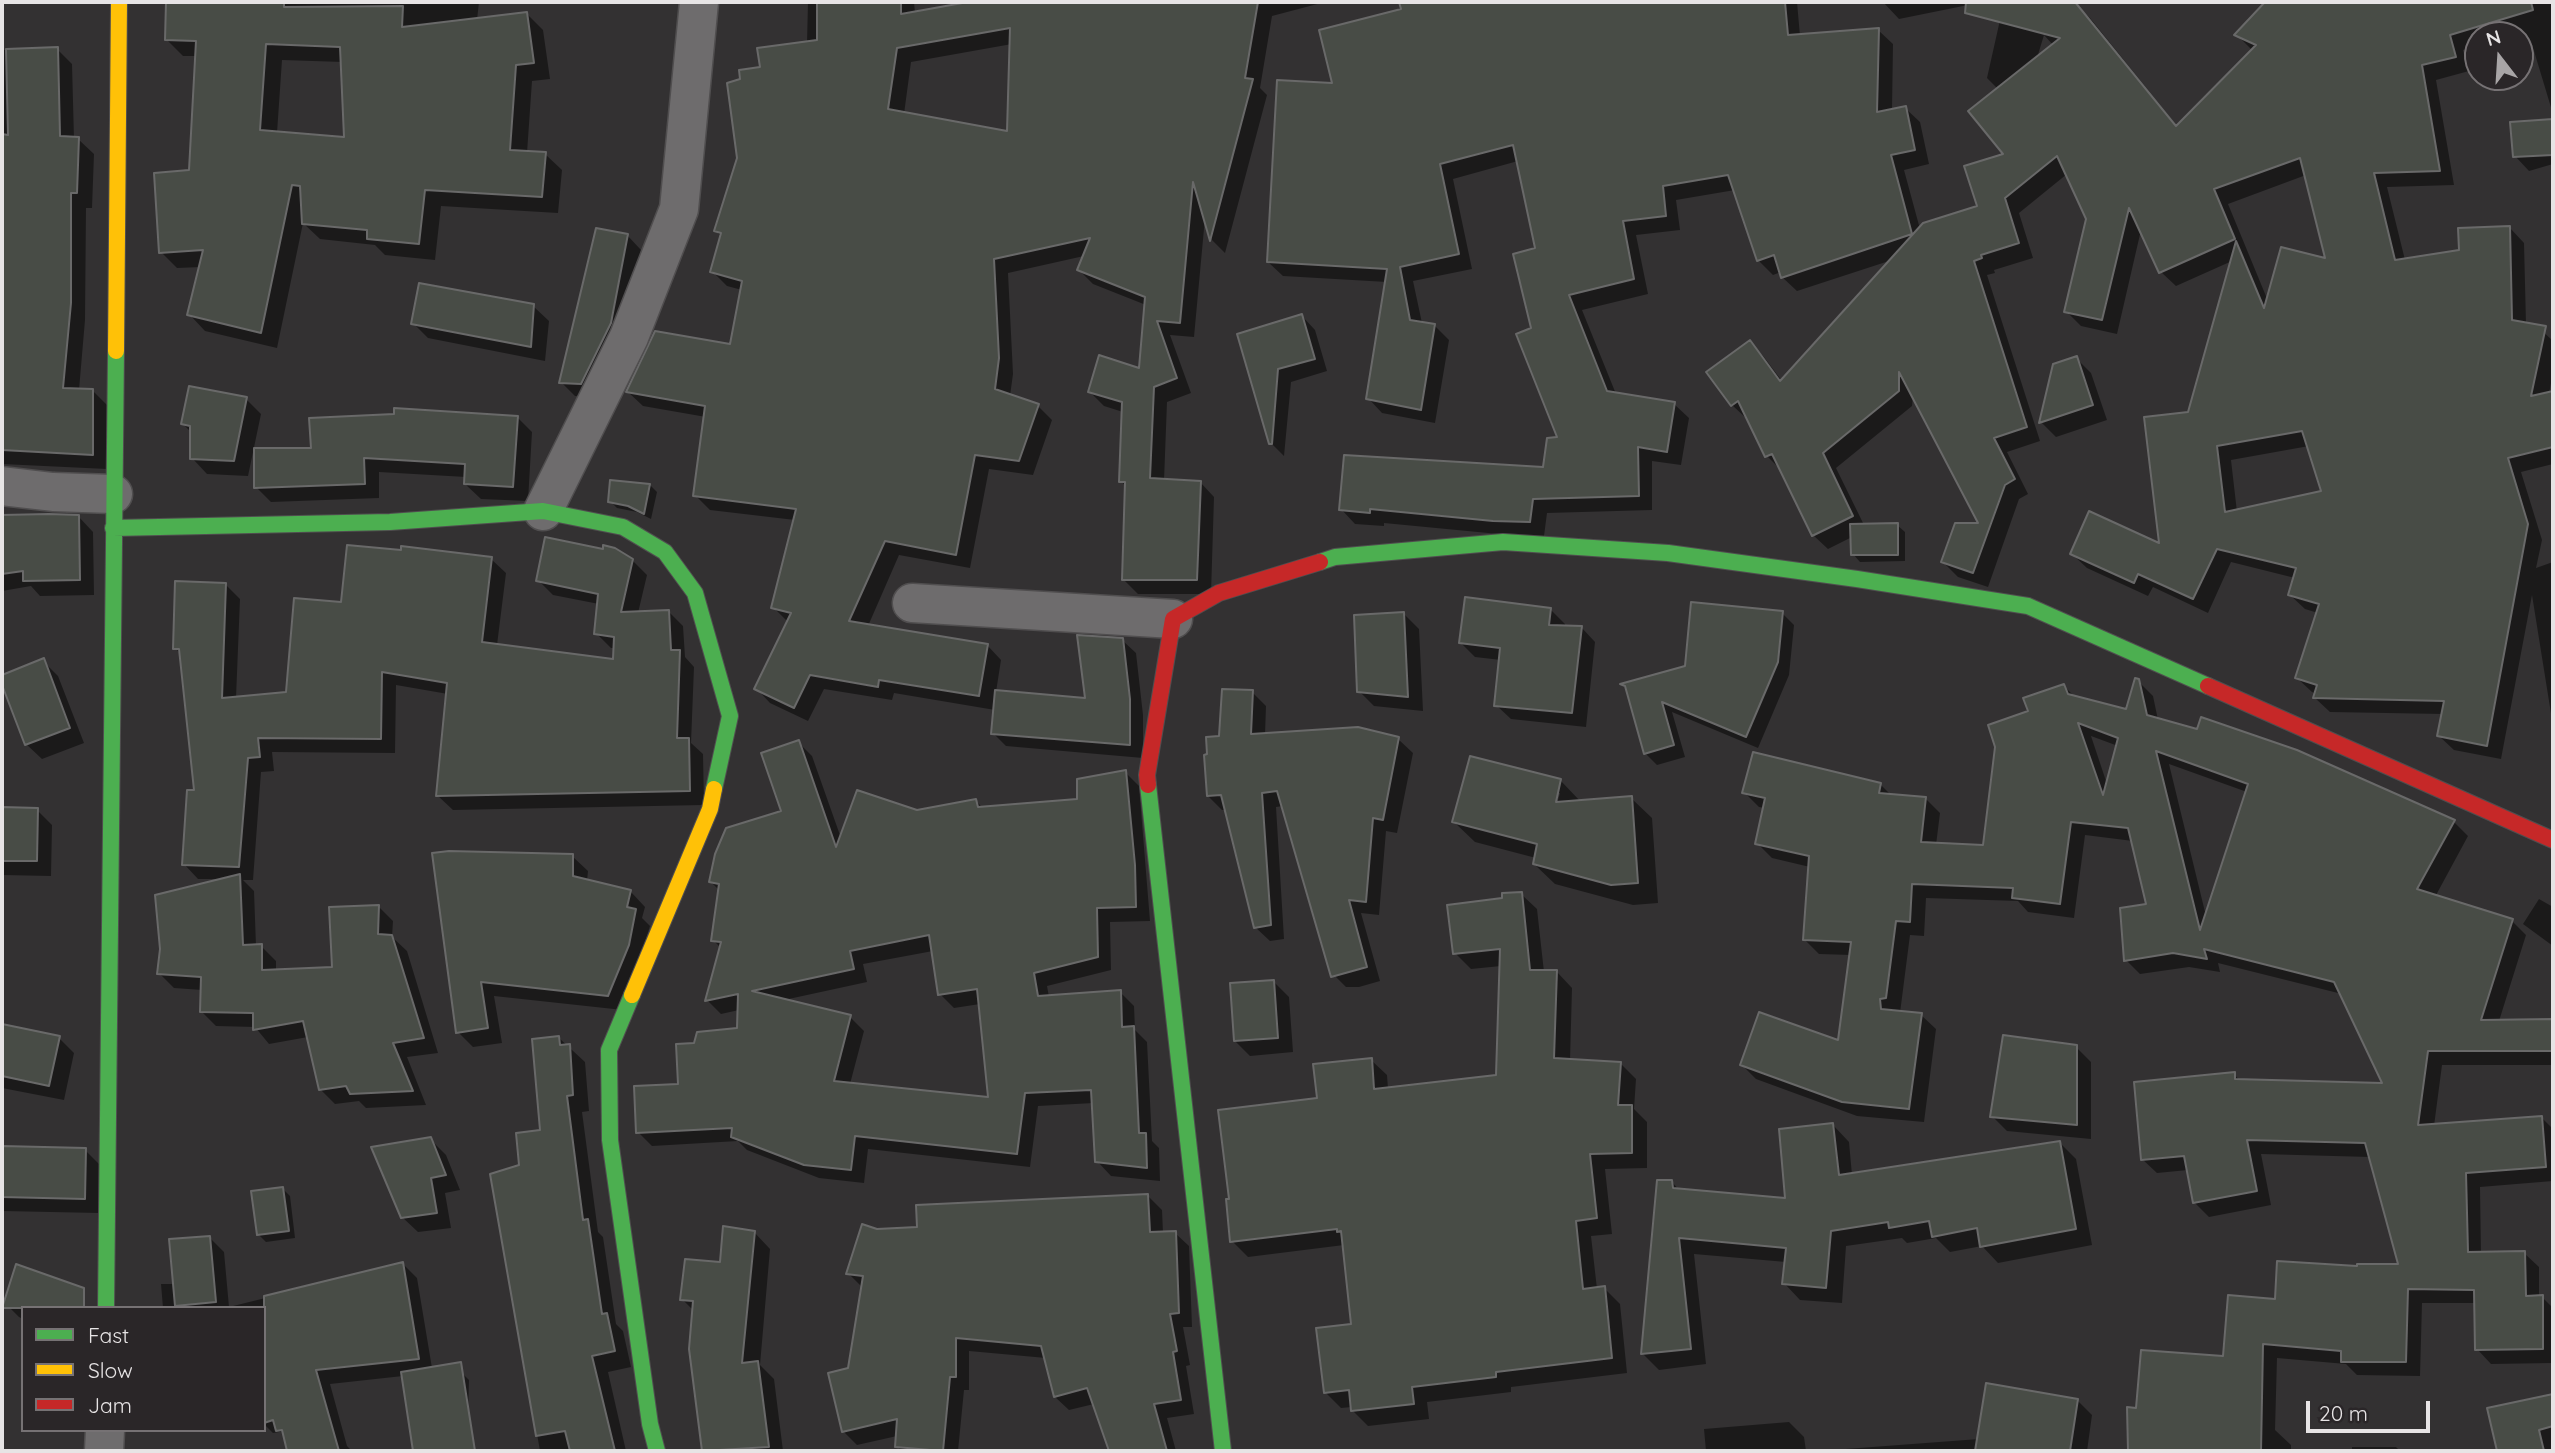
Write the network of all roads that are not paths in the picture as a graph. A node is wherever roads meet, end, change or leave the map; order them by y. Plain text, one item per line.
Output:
1 (118, 2) edge
2 (699, 2) edge
3 (2, 485) edge
4 (113, 511) junction
5 (543, 511) junction
6 (912, 603) dead end
7 (1173, 619) junction
8 (2553, 840) edge
9 (106, 1306) edge
10 (104, 1432) edge
11 (104, 1451) edge
12 (657, 1451) edge
13 (1223, 1451) edge

1 - 4 street
2 - 5 street
3 - 4 street
4 - 5 street
4 - 9 street
5 - 12 street
6 - 7 street
7 - 8 street
7 - 13 street
10 - 11 street

